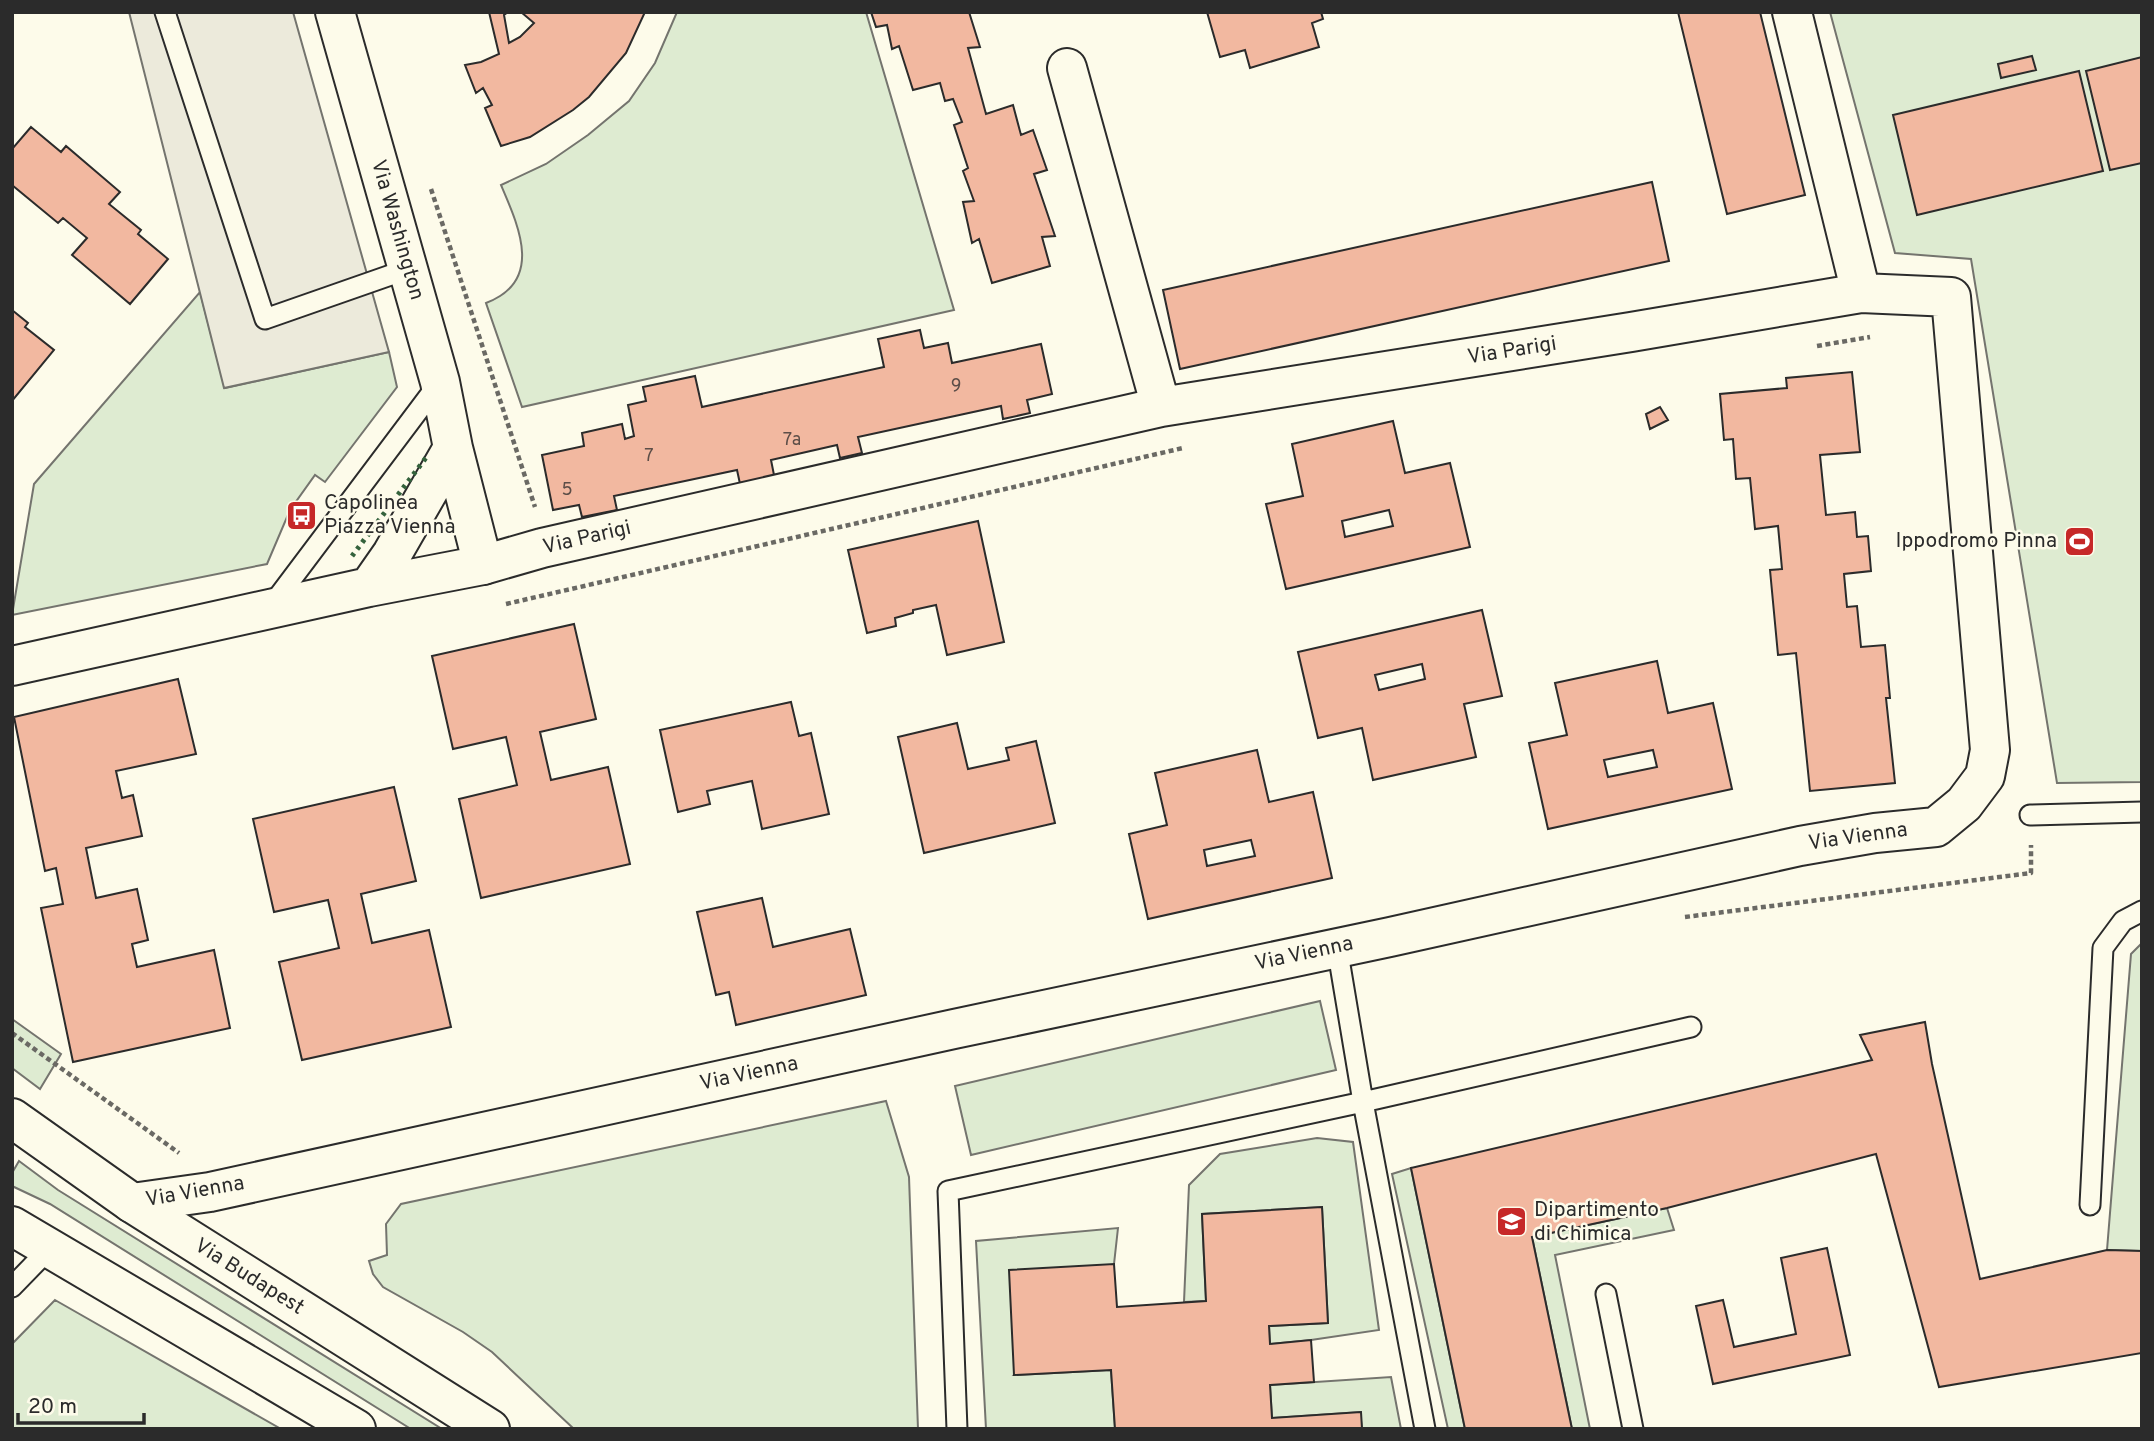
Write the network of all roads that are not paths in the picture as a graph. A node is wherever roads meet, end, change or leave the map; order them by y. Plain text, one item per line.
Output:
1 (165, 12) edge
2 (335, 12) edge
3 (1793, 12) edge
4 (1067, 68) dead end
5 (408, 269) junction
6 (1861, 292) junction
7 (1951, 297) joint
8 (440, 382) junction
9 (1161, 407) junction
10 (453, 448) junction
11 (483, 565) junction
12 (369, 587) junction
13 (269, 610) junction
14 (12, 666) edge
15 (2142, 812) edge
16 (2031, 815) dead end
17 (2142, 911) edge
18 (1337, 947) junction
19 (1691, 1027) dead end
20 (1363, 1102) junction
21 (12, 1118) edge
22 (132, 1203) junction
23 (2090, 1205) dead end
24 (12, 1226) edge
25 (50, 1248) junction
26 (12, 1287) edge
27 (1606, 1294) dead end
28 (356, 1429) edge
29 (490, 1429) edge
30 (957, 1429) edge
31 (1424, 1429) edge
32 (1633, 1429) edge

1 - 5 lane
2 - 5 street, Via Washington
3 - 6 street
4 - 9 street
5 - 8 street, Via Washington
6 - 7 street, Via Parigi
6 - 9 street, Via Parigi
7 - 18 street, Via Vienna
8 - 10 street, Via Washington
8 - 13 lane
9 - 11 street, Via Parigi
10 - 11 street, Via Washington
10 - 12 street
11 - 12 street, Via Parigi
12 - 13 street, Via Parigi
13 - 14 street, Via Parigi
15 - 16 lane
17 - 23 lane
18 - 20 lane
18 - 22 street, Via Vienna
19 - 20 lane
20 - 30 lane
20 - 31 lane
21 - 22 street, Via Budapest
22 - 29 street, Via Budapest
24 - 25 street
25 - 26 lane
25 - 28 street
27 - 32 lane

